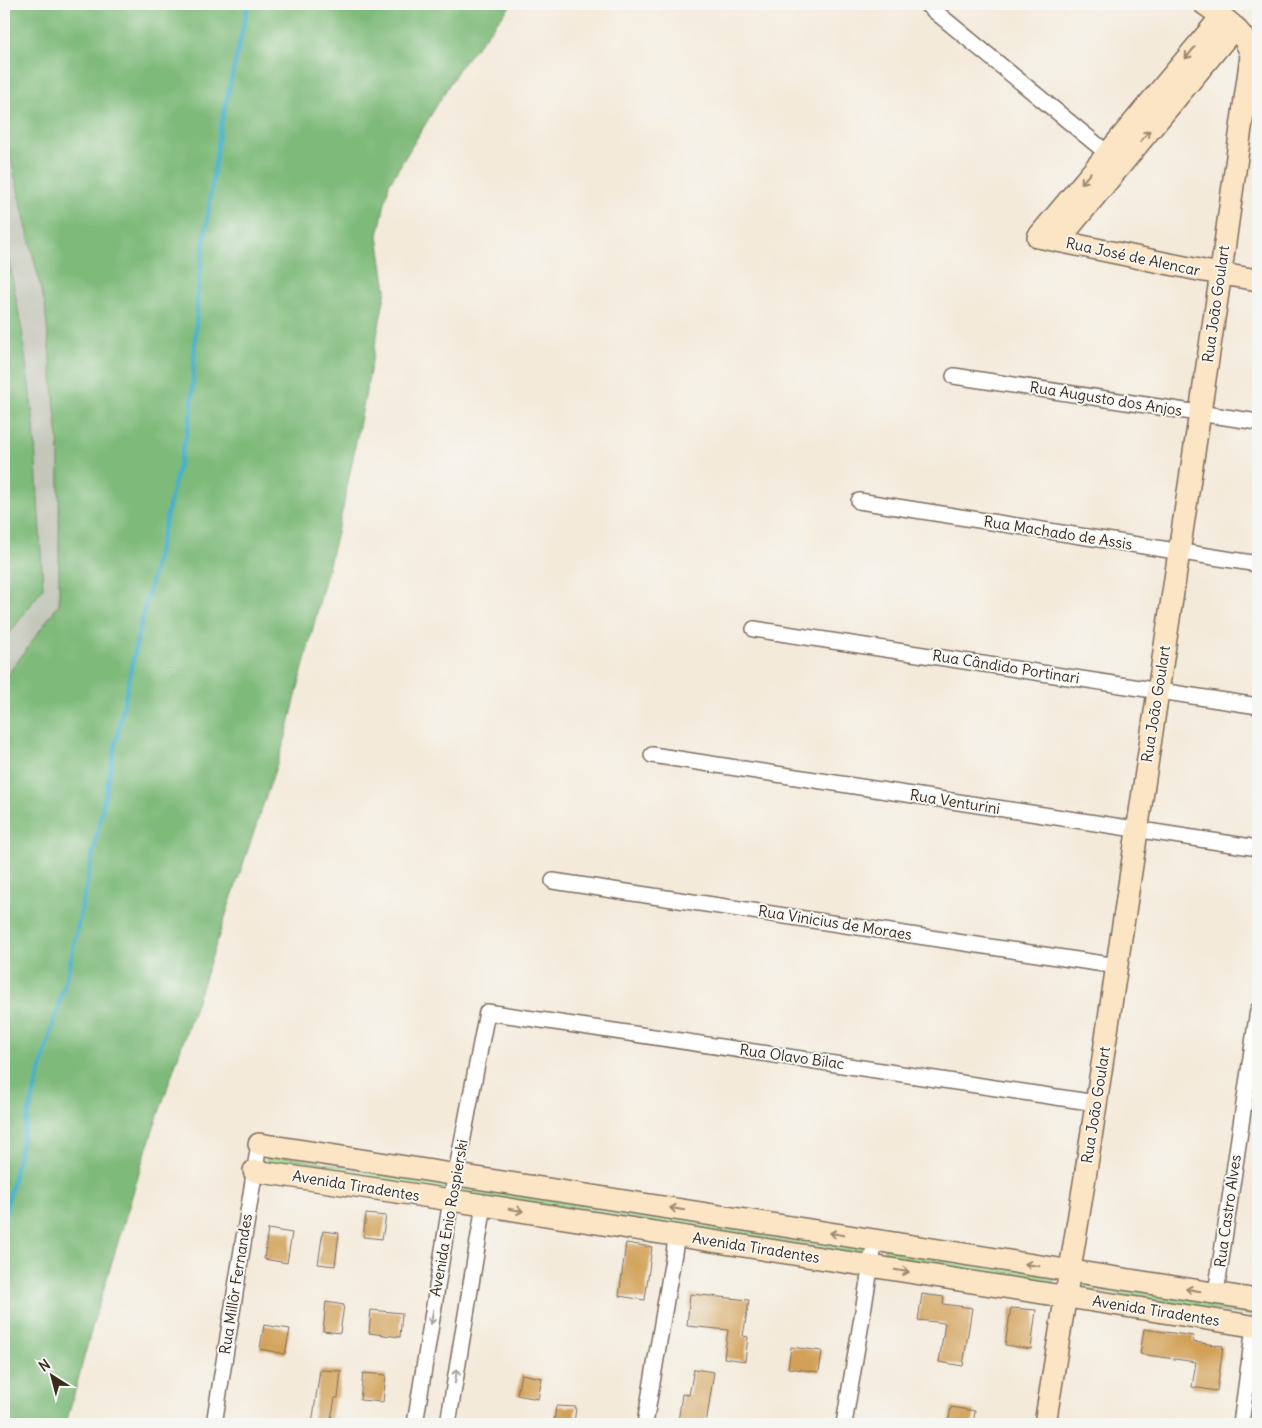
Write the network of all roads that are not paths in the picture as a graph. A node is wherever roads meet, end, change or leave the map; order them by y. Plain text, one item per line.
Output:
1 (926, 4) edge
2 (1204, 4) edge
3 (1228, 21) junction
4 (1107, 153) junction
5 (1058, 241) junction
6 (1221, 274) junction
7 (1258, 280) edge
8 (954, 376) dead end
9 (1200, 413) junction
10 (1258, 422) edge
11 (859, 501) dead end
12 (1179, 552) junction
13 (1258, 564) edge
14 (754, 628) dead end
15 (1158, 691) junction
16 (1258, 706) edge
17 (652, 755) dead end
18 (1137, 829) junction
19 (1258, 848) edge
20 (553, 881) dead end
21 (1117, 966) junction
22 (1258, 1010) edge
23 (487, 1012) joint
24 (1096, 1103) junction
25 (259, 1144) joint
26 (254, 1171) junction
27 (456, 1175) junction
28 (451, 1200) junction
29 (484, 1205) junction
30 (677, 1236) junction
31 (875, 1240) junction
32 (870, 1266) junction
33 (1071, 1271) junction
34 (1216, 1293) junction
35 (1066, 1297) junction
36 (1258, 1300) edge
37 (1256, 1327) edge
38 (214, 1424) edge
39 (415, 1424) edge
40 (448, 1424) edge
41 (645, 1424) edge
42 (844, 1424) edge
43 (1045, 1424) edge
44 (1241, 1424) edge

1 - 4 street
2 - 3 street, Rua João Goulart
3 -> 4 street
5 -> 3 street
3 - 6 street, Rua João Goulart
4 -> 5 street, Rua José de Alencar
5 - 6 street, Rua José de Alencar
6 - 7 street, Rua José de Alencar
6 - 9 street, Rua João Goulart
8 - 9 street, Rua Augusto dos Anjos
9 - 10 street, Rua Augusto dos Anjos
9 - 12 street, Rua João Goulart
11 - 12 street, Rua Machado de Assis
12 - 13 street, Rua Machado de Assis
12 - 15 street, Rua João Goulart
14 - 15 street, Rua Cândido Portinari
15 - 16 street, Rua Cândido Portinari
15 - 18 street, Rua João Goulart
17 - 18 street, Rua Venturini
18 - 19 street, Rua Venturini
18 - 21 street, Rua João Goulart
20 - 21 street, Rua Vinicius de Moraes
21 - 24 street, Rua João Goulart
22 - 34 street, Rua Castro Alves
23 - 24 street, Rua Olavo Bilac
23 - 27 street, Avenida Enio Rospierski
24 - 33 street, Rua João Goulart
25 - 26 street, Rua Millôr Fernandes
25 - 27 street, Avenida Tiradentes
26 - 28 street, Avenida Tiradentes
26 - 38 street, Rua Millôr Fernandes
27 - 28 street, Avenida Enio Rospierski
31 -> 27 street, Avenida Tiradentes
28 - 29 street, Avenida Tiradentes
28 -> 39 street, Avenida Enio Rospierski
29 -> 30 street, Avenida Tiradentes
40 -> 29 street
30 - 32 street, Avenida Tiradentes
30 - 41 street
31 - 32 street
33 -> 31 street, Avenida Tiradentes
32 -> 35 street, Avenida Tiradentes
32 - 42 street
34 -> 33 street, Avenida Tiradentes
33 - 35 street, Rua João Goulart
34 - 36 street, Avenida Tiradentes
35 - 37 street, Avenida Tiradentes
35 - 43 street, Rua João Goulart
37 - 44 street

